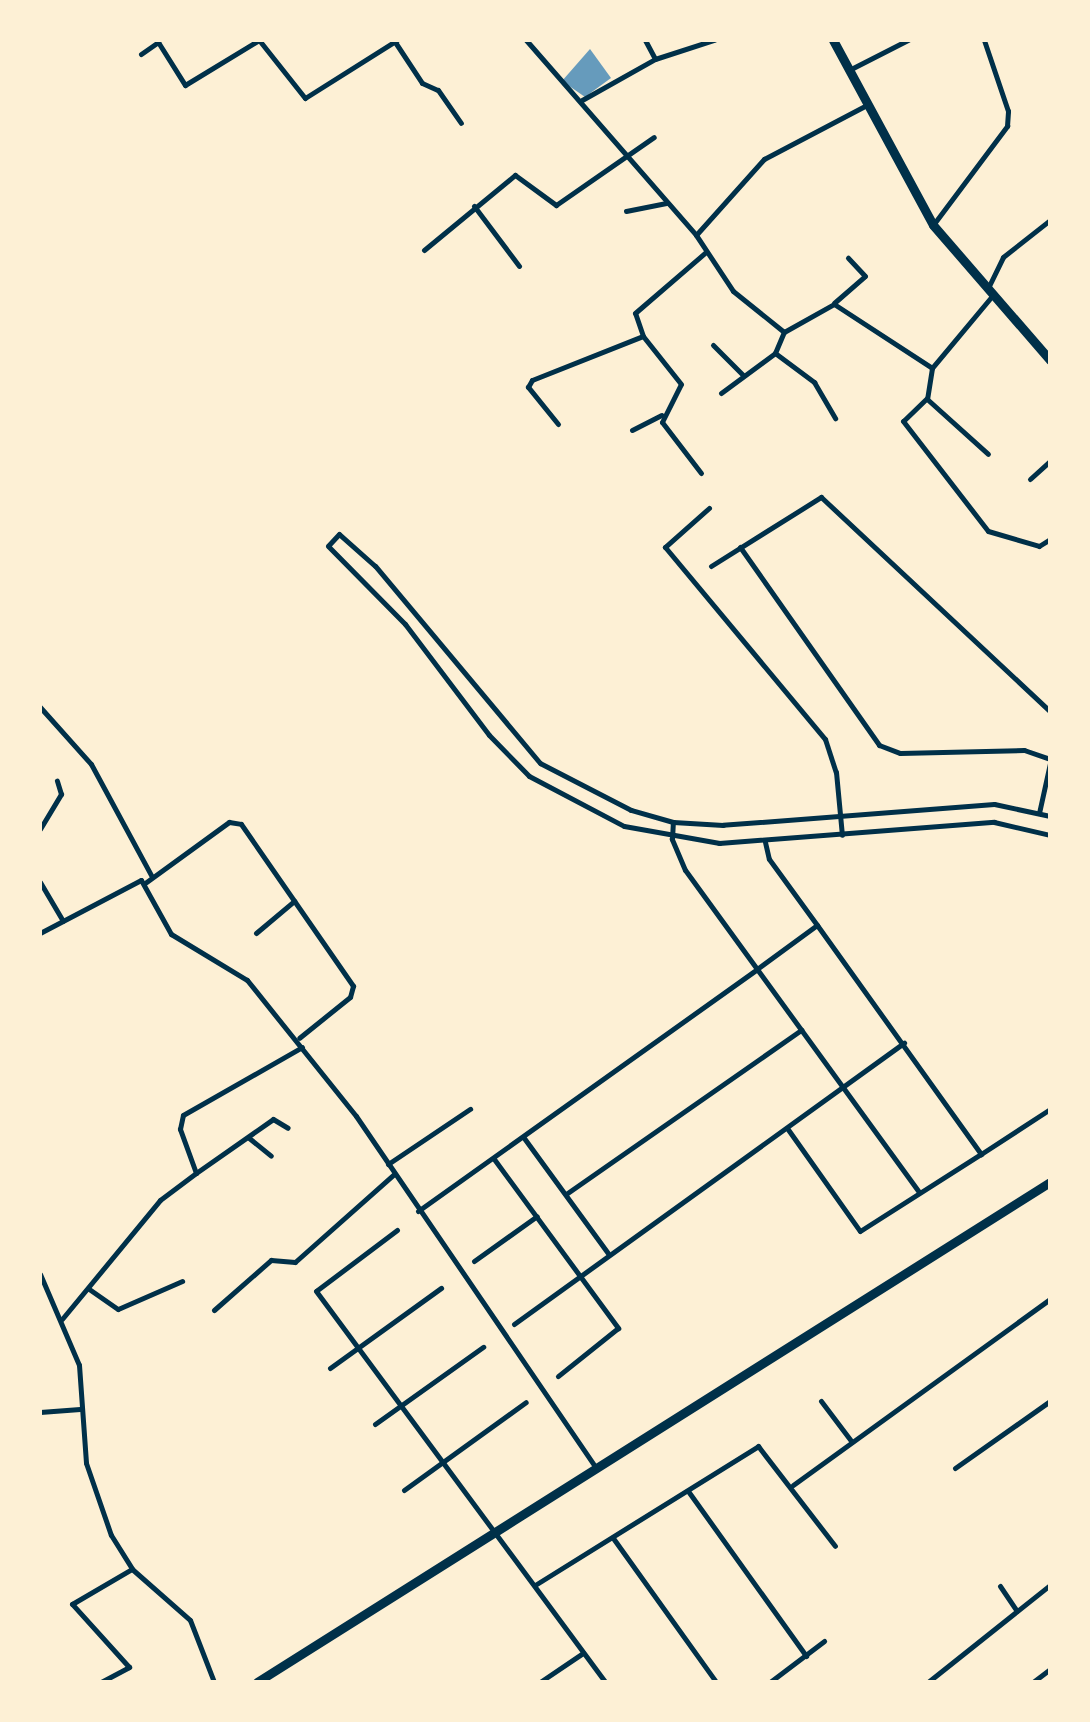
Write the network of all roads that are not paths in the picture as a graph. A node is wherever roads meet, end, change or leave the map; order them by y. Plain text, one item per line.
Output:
1 (259, 40) edge
2 (526, 40) edge
3 (645, 40) edge
4 (714, 40) edge
5 (833, 40) edge
6 (908, 40) edge
7 (984, 40) edge
8 (396, 41) edge
9 (141, 54) dead end
10 (654, 58) junction
11 (849, 70) junction
12 (582, 100) junction
13 (868, 105) junction
14 (461, 122) dead end
15 (654, 137) dead end
16 (628, 156) junction
17 (666, 202) junction
18 (474, 206) junction
19 (626, 210) dead end
20 (1050, 220) edge
21 (933, 225) junction
22 (696, 235) junction
23 (424, 250) dead end
24 (706, 252) junction
25 (848, 258) dead end
26 (519, 266) dead end
27 (989, 293) junction
28 (834, 304) junction
29 (784, 332) junction
30 (643, 336) junction
31 (713, 345) dead end
32 (775, 352) junction
33 (1050, 360) edge
34 (932, 368) junction
35 (743, 375) junction
36 (721, 393) dead end
37 (927, 398) junction
38 (661, 416) junction
39 (835, 418) dead end
40 (558, 424) dead end
41 (632, 430) dead end
42 (988, 454) dead end
43 (1050, 461) edge
44 (700, 473) dead end
45 (1030, 479) dead end
46 (709, 508) dead end
47 (1050, 540) edge
48 (740, 547) junction
49 (711, 566) dead end
50 (40, 707) edge
51 (1050, 712) edge
52 (1050, 761) edge
53 (57, 781) dead end
54 (1009, 806) junction
55 (1039, 813) junction
56 (839, 816) junction
57 (1050, 816) edge
58 (673, 822) junction
59 (1005, 824) junction
60 (40, 829) edge
61 (842, 834) junction
62 (1050, 835) edge
63 (672, 839) junction
64 (765, 842) junction
65 (152, 877) junction
66 (40, 882) edge
67 (145, 883) junction
68 (294, 902) junction
69 (63, 921) junction
70 (817, 925) junction
71 (40, 933) edge
72 (256, 933) dead end
73 (757, 969) junction
74 (802, 1030) junction
75 (299, 1038) junction
76 (904, 1043) junction
77 (302, 1047) junction
78 (845, 1084) junction
79 (470, 1109) dead end
80 (1050, 1109) edge
81 (288, 1128) dead end
82 (786, 1128) junction
83 (249, 1138) junction
84 (524, 1138) junction
85 (981, 1154) junction
86 (271, 1156) dead end
87 (494, 1159) junction
88 (388, 1164) junction
89 (196, 1174) junction
90 (394, 1174) junction
91 (1050, 1182) edge
92 (919, 1192) junction
93 (566, 1194) junction
94 (418, 1211) junction
95 (538, 1216) junction
96 (398, 1230) dead end
97 (608, 1253) junction
98 (474, 1260) dead end
99 (40, 1274) edge
100 (581, 1274) junction
101 (182, 1281) dead end
102 (42, 1286) edge
103 (88, 1288) junction
104 (441, 1288) dead end
105 (1050, 1299) edge
106 (214, 1310) dead end
107 (62, 1318) junction
108 (514, 1324) dead end
109 (358, 1347) junction
110 (482, 1347) dead end
111 (330, 1368) dead end
112 (558, 1376) dead end
113 (821, 1401) dead end
114 (1050, 1401) edge
115 (526, 1402) dead end
116 (402, 1405) junction
117 (80, 1409) junction
118 (40, 1412) edge
119 (375, 1424) dead end
120 (852, 1442) junction
121 (444, 1461) junction
122 (595, 1468) junction
123 (954, 1468) dead end
124 (792, 1485) junction
125 (404, 1490) dead end
126 (688, 1491) junction
127 (496, 1530) junction
128 (613, 1538) junction
129 (835, 1546) dead end
130 (132, 1569) junction
131 (535, 1585) junction
132 (1000, 1586) dead end
133 (1050, 1586) edge
134 (1017, 1611) junction
135 (824, 1641) dead end
136 (584, 1652) junction
137 (806, 1656) junction
138 (1050, 1670) edge
139 (101, 1682) edge
140 (214, 1682) edge
141 (256, 1682) edge
142 (540, 1682) edge
143 (605, 1682) edge
144 (716, 1682) edge
145 (770, 1682) edge
146 (928, 1682) edge
147 (1033, 1682) edge

1 - 8 street
1 - 9 street
2 - 12 street
3 - 10 street
4 - 10 street
5 - 11 main road
6 - 11 street
7 - 21 street
8 - 14 street
10 - 12 street
11 - 13 main road
12 - 16 street
13 - 21 main road
13 - 22 street
15 - 16 street
16 - 17 street
16 - 18 street
17 - 19 street
17 - 22 street
18 - 23 street
18 - 26 street
20 - 27 street
21 - 27 main road
22 - 24 street
24 - 29 street
24 - 30 street
25 - 28 street
27 - 33 main road
27 - 34 street
28 - 29 street
28 - 34 street
29 - 32 street
30 - 38 street
30 - 40 street
31 - 35 street
32 - 35 street
32 - 39 street
34 - 37 street
35 - 36 street
37 - 42 street
37 - 47 street
38 - 41 street
38 - 44 street
43 - 45 street
46 - 56 street
48 - 49 street
48 - 51 street
48 - 52 street
50 - 65 street
52 - 55 street
53 - 60 street
54 - 55 street
54 - 56 street
54 - 59 street
55 - 57 street
56 - 58 street
56 - 61 street
58 - 63 street
58 - 63 street
59 - 61 street
59 - 62 street
61 - 64 street
63 - 64 street
63 - 73 street
64 - 70 street
65 - 67 street
65 - 68 street
66 - 69 street
67 - 69 street
67 - 75 street
68 - 72 street
68 - 75 street
69 - 71 street
70 - 73 street
70 - 76 street
73 - 74 street
73 - 84 street
74 - 78 street
74 - 93 street
75 - 77 street
76 - 78 street
76 - 85 street
77 - 88 street
77 - 89 street
78 - 82 street
78 - 92 street
79 - 88 street
80 - 85 street
81 - 83 street
82 - 92 street
82 - 97 street
83 - 86 street
83 - 89 street
84 - 87 street
84 - 93 street
85 - 92 street
87 - 94 street
87 - 95 street
88 - 90 street
89 - 103 street
90 - 94 street
90 - 106 street
91 - 122 main road
93 - 97 street
94 - 122 street
95 - 98 street
95 - 100 street
96 - 109 street
97 - 100 street
99 - 102 street
100 - 108 street
100 - 112 street
101 - 103 street
102 - 107 street
103 - 107 street
104 - 109 street
105 - 120 street
107 - 117 street
109 - 111 street
109 - 116 street
110 - 116 street
113 - 120 street
114 - 123 street
115 - 121 street
116 - 119 street
116 - 121 street
117 - 118 street
117 - 130 street
120 - 124 street
121 - 125 street
121 - 127 street
122 - 127 main road
124 - 126 street
124 - 129 street
126 - 128 street
126 - 137 street
127 - 131 street
127 - 141 main road
128 - 131 street
128 - 144 street
130 - 139 street
130 - 140 street
131 - 136 street
132 - 134 street
133 - 134 street
134 - 146 street
135 - 137 street
136 - 142 street
136 - 143 street
137 - 145 street
138 - 147 street

